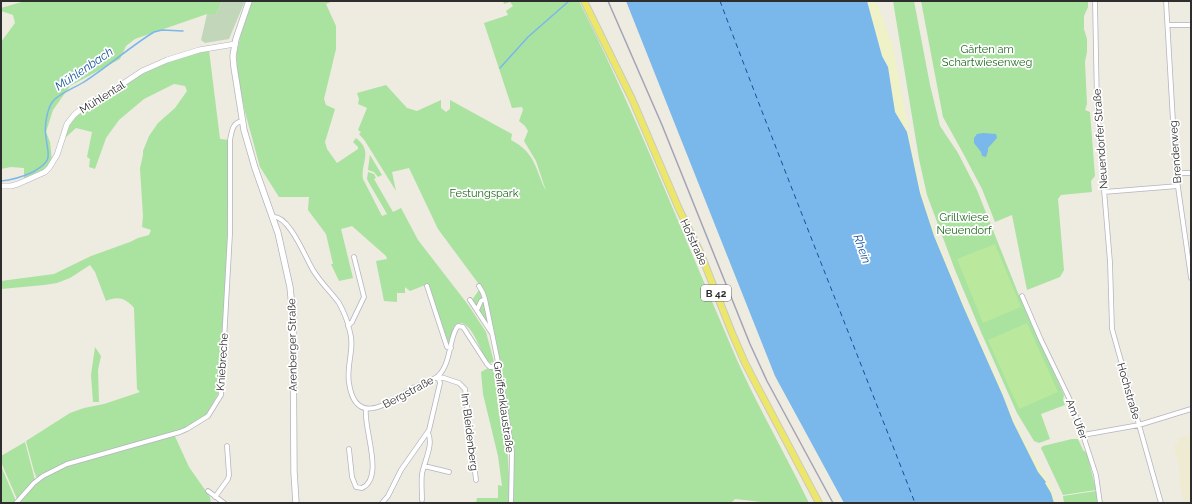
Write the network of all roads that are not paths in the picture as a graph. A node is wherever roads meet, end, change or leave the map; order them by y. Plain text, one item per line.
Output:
1 (249, 1) edge
2 (584, 1) edge
3 (1095, 1) edge
4 (1166, 1) edge
5 (1168, 25) junction
6 (1191, 25) edge
7 (234, 44) junction
8 (242, 121) junction
9 (1176, 173) junction
10 (1191, 173) edge
11 (1, 186) edge
12 (1178, 186) junction
13 (1104, 192) junction
14 (272, 217) junction
15 (354, 257) dead end
16 (1110, 276) joint
17 (1191, 278) edge
18 (427, 286) dead end
19 (478, 286) dead end
20 (1022, 296) dead end
21 (486, 299) junction
22 (470, 300) dead end
23 (477, 310) junction
24 (348, 326) junction
25 (493, 336) junction
26 (451, 348) junction
27 (499, 367) junction
28 (438, 376) junction
29 (366, 409) junction
30 (1191, 409) edge
31 (1139, 425) junction
32 (428, 433) junction
33 (1084, 435) junction
34 (227, 446) dead end
35 (349, 448) dead end
36 (424, 466) junction
37 (372, 470) junction
38 (377, 470) dead end
39 (450, 472) dead end
40 (476, 480) dead end
41 (208, 491) dead end
42 (215, 497) junction
43 (422, 500) dead end
44 (387, 501) edge
45 (16, 503) edge
46 (224, 503) edge
47 (296, 503) edge
48 (382, 503) edge
49 (511, 503) edge
50 (819, 503) edge
51 (1100, 503) edge
52 (1161, 503) edge

1 - 7 main road, Arenberger Straße
2 - 50 main road, Hofstraße / B 42
3 - 13 street, Neuendorfer Straße
4 - 5 street, Brenderweg
5 - 6 street
5 - 9 street, Brenderweg
7 - 8 main road, Arenberger Straße
7 - 11 street, Mühlental
8 - 14 main road, Arenberger Straße
8 - 45 street, Kniebreche
9 - 10 street
9 - 12 street, Brenderweg
12 - 13 street
12 - 17 street, Brenderweg
13 - 16 street, Neuendorfer Straße
14 - 24 street
14 - 47 main road, Arenberger Straße
15 - 24 street
16 - 31 street, Hochstraße
18 - 26 street
19 - 21 street, Greiffenklaustraße
20 - 33 street, Am Ufer
21 - 23 street
21 - 25 street, Greiffenklaustraße
22 - 23 street, Greiffenklaustraße
23 - 25 street, Greiffenklaustraße
24 - 29 street
25 - 27 street, Greiffenklaustraße
26 - 27 street, Bergstraße
26 - 28 street, Bergstraße
27 - 49 street, Greiffenklaustraße
28 - 29 street, Bergstraße
28 - 32 street
28 - 40 street, Im Bleidenberg
29 - 37 street
30 - 31 street
31 - 33 street
31 - 52 street, Hochstraße
32 - 36 street
32 - 44 street
33 - 51 street, Am Ufer
34 - 42 street
35 - 37 street
36 - 39 street
36 - 43 street
37 - 38 street
41 - 42 street
42 - 46 street
44 - 48 street

